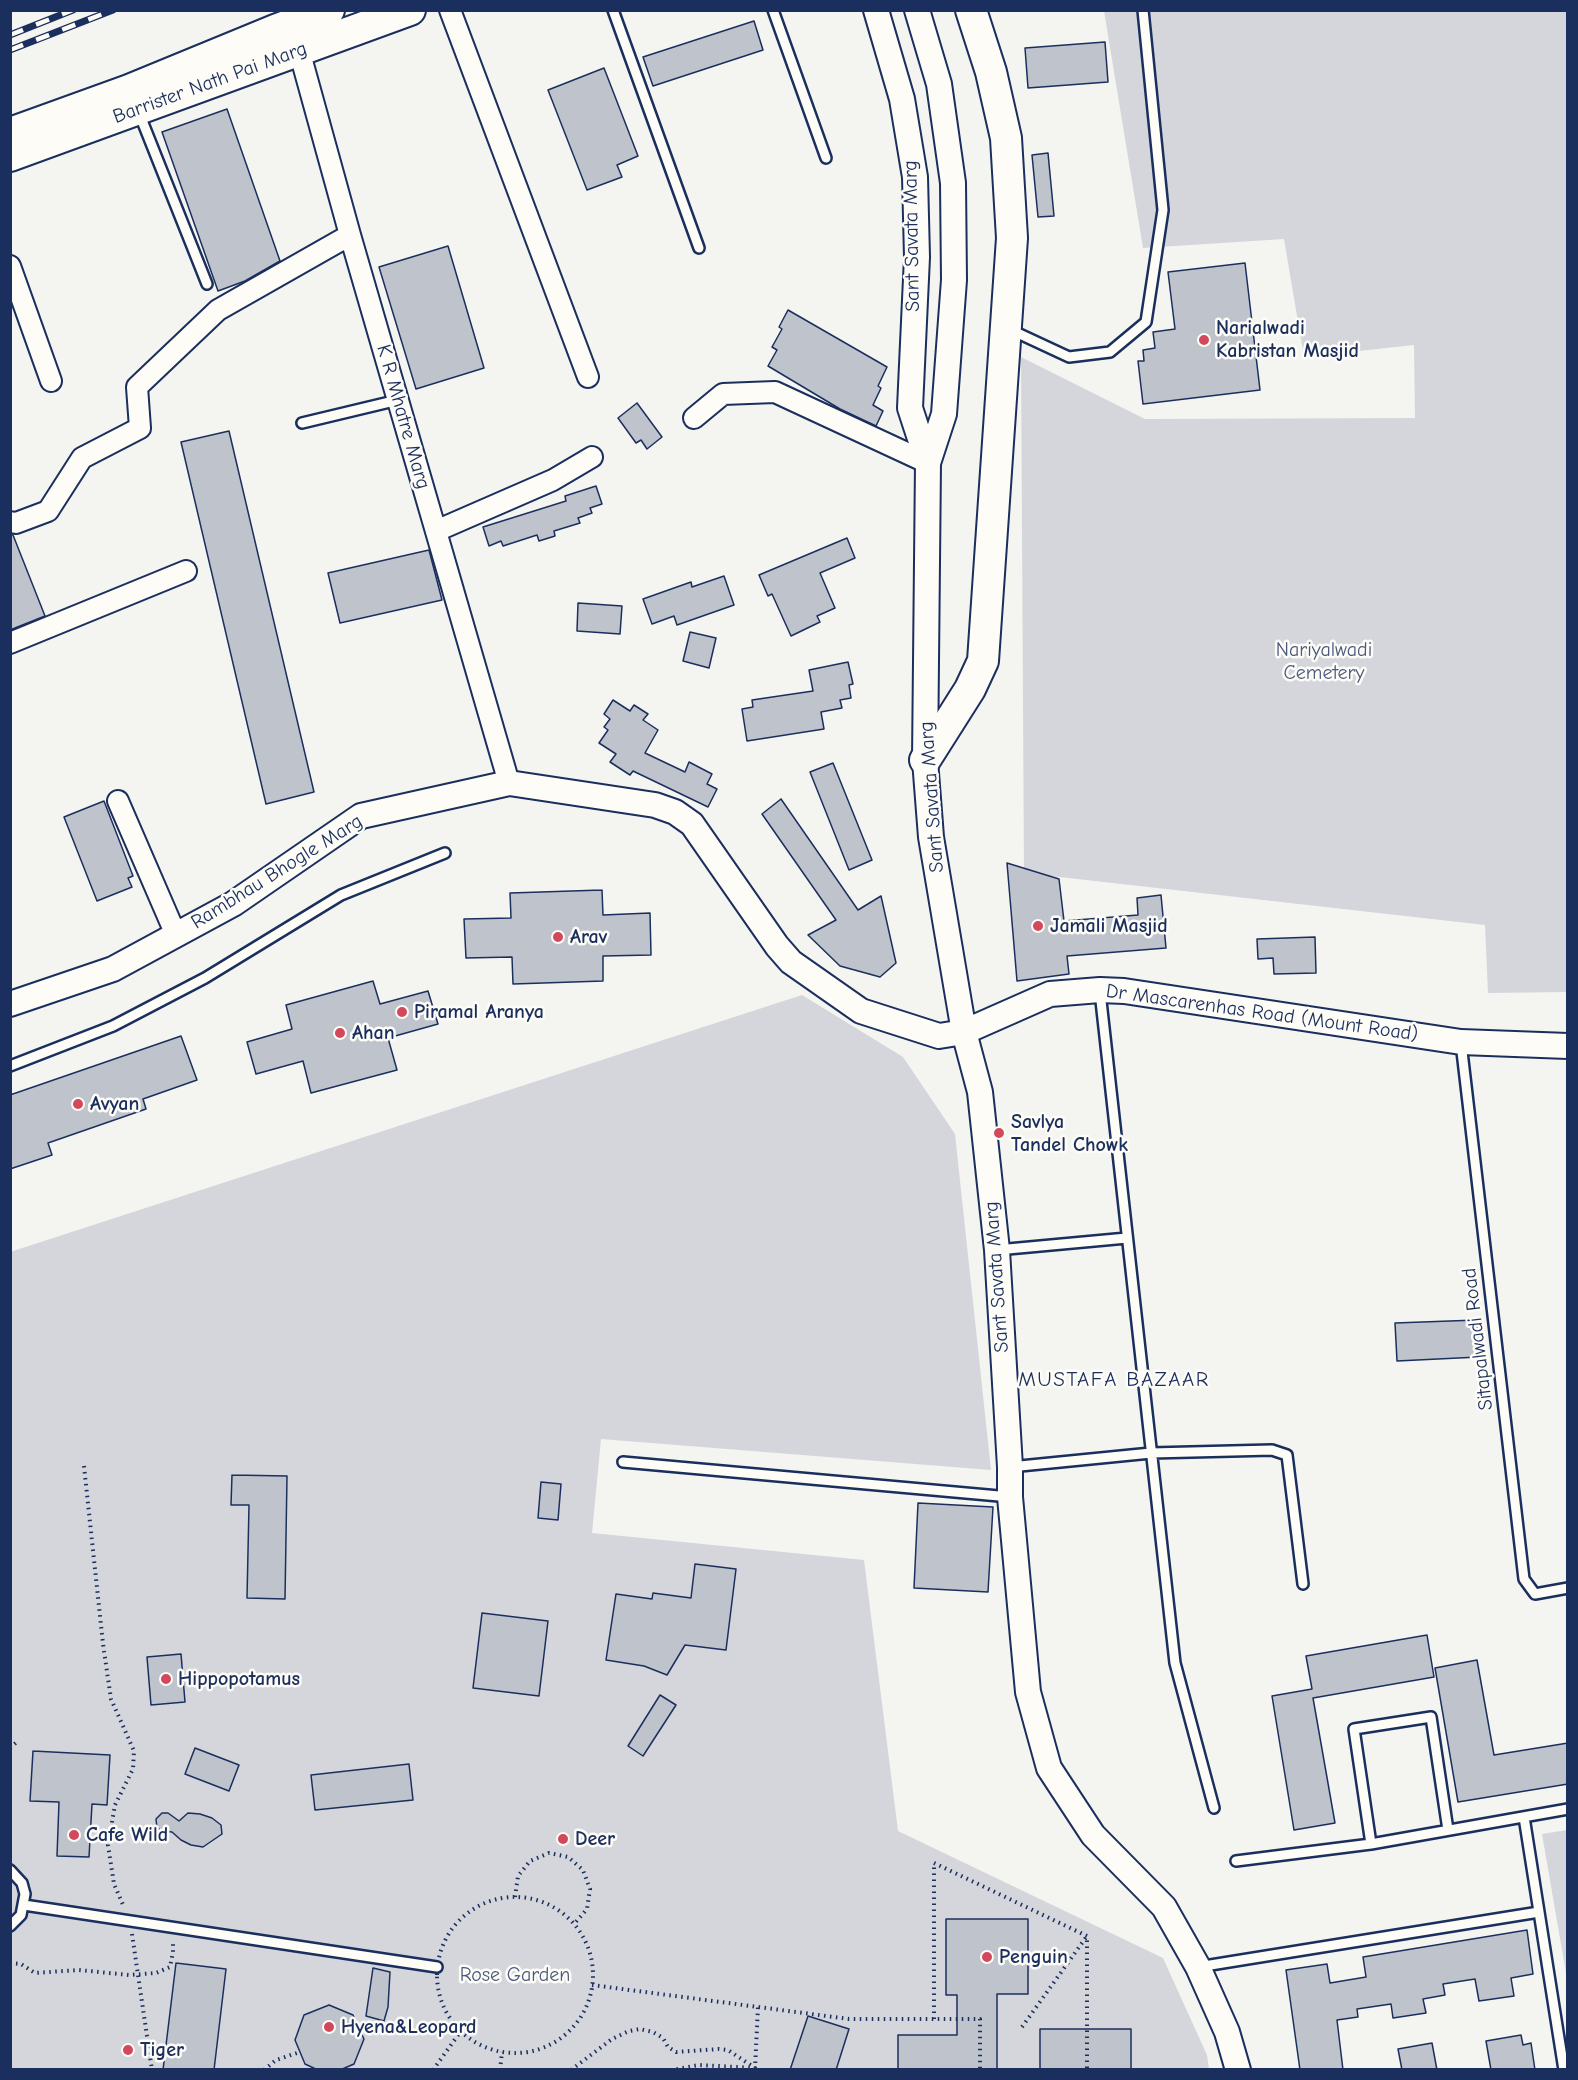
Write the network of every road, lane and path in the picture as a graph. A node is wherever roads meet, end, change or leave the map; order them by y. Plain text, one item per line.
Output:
1 (329, 10) edge
2 (410, 10) edge
3 (450, 10) edge
4 (613, 10) edge
5 (773, 10) edge
6 (876, 10) edge
7 (917, 10) edge
8 (971, 10) edge
9 (1143, 10) edge
10 (299, 50) junction
11 (137, 110) junction
12 (10, 133) edge
13 (10, 156) edge
14 (826, 158) dead end
15 (350, 235) junction
16 (699, 248) dead end
17 (10, 266) edge
18 (207, 284) dead end
19 (1006, 328) junction
20 (588, 377) dead end
21 (51, 381) dead end
22 (398, 400) junction
23 (694, 418) dead end
24 (302, 423) dead end
25 (592, 457) dead end
26 (928, 463) junction
27 (10, 522) edge
28 (436, 531) junction
29 (186, 571) dead end
30 (10, 643) edge
31 (925, 760) junction
32 (509, 783) junction
33 (118, 801) dead end
34 (445, 854) dead end
35 (177, 934) junction
36 (1100, 990) junction
37 (10, 1004) edge
38 (964, 1032) junction
39 (1461, 1042) junction
40 (1568, 1046) edge
41 (10, 1066) edge
42 (1127, 1238) junction
43 (997, 1250) junction
44 (1151, 1453) junction
45 (623, 1462) dead end
46 (84, 1466) dead end
47 (1010, 1467) junction
48 (1010, 1497) junction
49 (1304, 1584) dead end
50 (1568, 1588) edge
51 (18, 1741) dead end
52 (10, 1748) edge
53 (1214, 1808) dead end
54 (1568, 1809) edge
55 (1524, 1817) junction
56 (1448, 1830) junction
57 (1371, 1844) junction
58 (1236, 1861) dead end
59 (10, 1870) edge
60 (515, 1897) junction
61 (24, 1905) junction
62 (1539, 1912) junction
63 (131, 1921) junction
64 (574, 1924) junction
65 (161, 1925) junction
66 (10, 1926) edge
67 (1087, 1936) junction
68 (10, 1963) edge
69 (437, 1967) junction
70 (1198, 1967) junction
71 (138, 1974) junction
72 (592, 1985) junction
73 (758, 2007) junction
74 (934, 2019) junction
75 (1022, 2026) dead end
76 (461, 2031) junction
77 (300, 2052) dead end
78 (502, 2052) junction
79 (755, 2069) edge
80 (152, 2070) edge
81 (264, 2070) edge
82 (433, 2070) edge
83 (500, 2070) edge
84 (571, 2070) edge
85 (672, 2070) edge
86 (980, 2070) edge
87 (1087, 2070) edge
88 (1238, 2070) edge
89 (1564, 2070) edge

1 - 12 main road, Barrister Nath Pai Marg
2 - 10 main road, Barrister Nath Pai Marg
3 - 20 street
4 - 16 lane
5 - 14 lane
6 - 26 street, Sant Savata Marg
7 - 26 street, Sant Savata Marg
8 - 19 main road
9 - 19 lane
10 - 11 main road, Barrister Nath Pai Marg
10 - 15 street, K R Mhatre Marg
11 - 13 main road, Barrister Nath Pai Marg
11 - 18 lane
15 - 22 street, K R Mhatre Marg
15 - 27 street
17 - 21 street
19 - 31 main road
22 - 24 lane
22 - 28 street, K R Mhatre Marg
23 - 26 street
25 - 28 street
26 - 31 street, Sant Savata Marg
28 - 32 street, K R Mhatre Marg
29 - 30 street
31 - 38 street, Sant Savata Marg
32 - 35 street, Rambhau Bhogle Marg
32 - 38 street, Rambhau Bhogle Marg
33 - 35 street
34 - 41 lane
35 - 37 street, Rambhau Bhogle Marg
36 - 38 street, Dr Mascarenhas Road (Mount Road)
36 - 39 street, Dr Mascarenhas Road (Mount Road)
36 - 42 lane
38 - 43 street, Sant Savata Marg
39 - 40 street, Dr Mascarenhas Road (Mount Road)
39 - 50 lane, Sitapalwadi Road
42 - 43 lane
42 - 44 lane
43 - 47 street, Sant Savata Marg
44 - 47 lane
44 - 49 lane
44 - 53 lane
45 - 48 lane
46 - 63 path
47 - 48 street, Sant Savata Marg
48 - 70 street, Sant Savata Marg
51 - 52 path
54 - 55 lane
55 - 56 lane
55 - 62 lane
56 - 57 lane
56 - 57 lane
57 - 58 lane
59 - 61 lane
60 - 64 path
60 - 64 path
60 - 69 path
61 - 63 lane
61 - 66 lane
62 - 70 lane
62 - 89 lane
63 - 65 lane
63 - 71 path
64 - 72 path
65 - 69 lane
65 - 71 path
67 - 74 path
67 - 75 path
67 - 87 path
68 - 71 path
69 - 76 path
70 - 88 street, Sant Savata Marg
71 - 80 path
72 - 73 path
72 - 78 path
73 - 74 path
73 - 79 path
74 - 86 path
76 - 78 path
76 - 82 path
77 - 81 path
78 - 83 path
79 - 84 path
79 - 85 path

